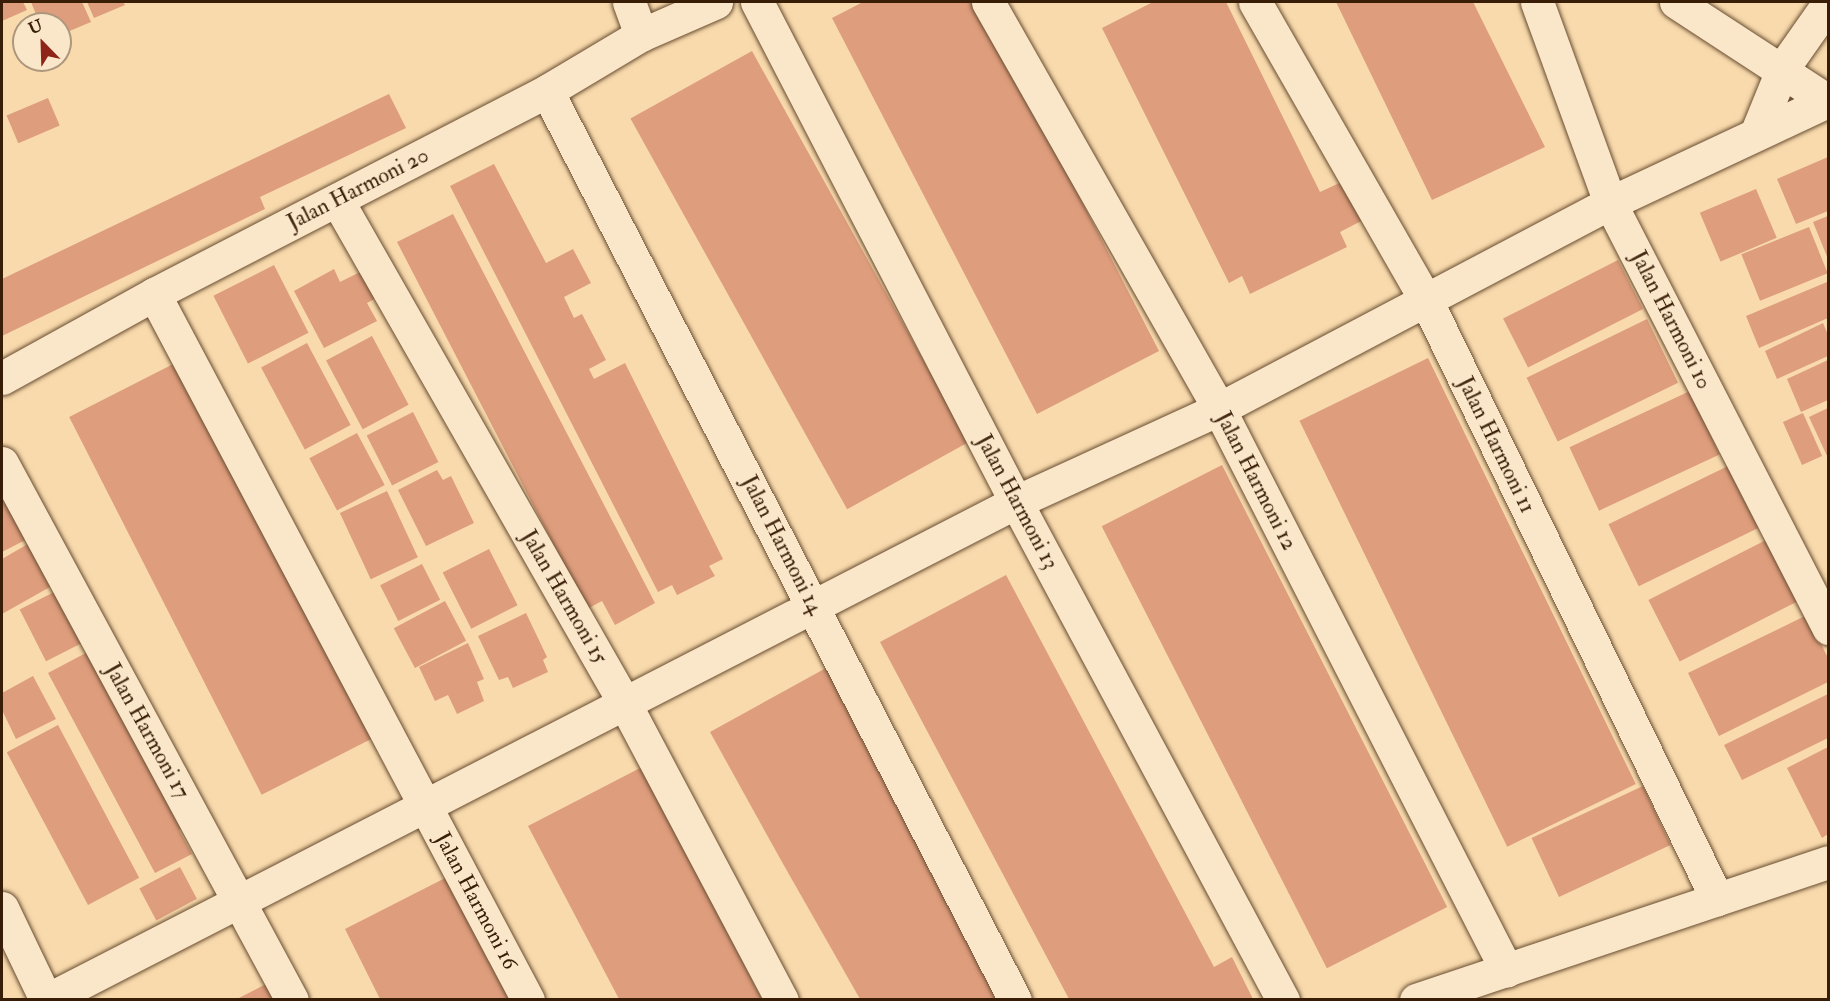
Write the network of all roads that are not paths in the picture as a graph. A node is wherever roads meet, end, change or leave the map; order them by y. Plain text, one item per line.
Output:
1 (629, 2) edge
2 (716, 2) edge
3 (757, 2) edge
4 (988, 2) edge
5 (1255, 2) edge
6 (1537, 2) edge
7 (1676, 2) edge
8 (1828, 4) edge
9 (641, 35) junction
10 (1783, 68) junction
11 (547, 91) junction
12 (1828, 101) edge
13 (1756, 134) junction
14 (337, 200) junction
15 (1610, 203) junction
16 (154, 294) junction
17 (1427, 302) junction
18 (2, 378) edge
19 (1219, 409) junction
20 (2, 463) edge
21 (1016, 502) junction
22 (815, 607) junction
23 (1828, 628) edge
24 (626, 704) junction
25 (425, 803) junction
26 (1828, 862) edge
27 (1717, 899) junction
28 (240, 902) junction
29 (2, 908) edge
30 (1507, 970) junction
31 (46, 999) edge
32 (292, 999) edge
33 (528, 999) edge
34 (782, 999) edge
35 (1015, 999) edge
36 (1283, 999) edge
37 (1416, 999) edge

1 - 9 street
2 - 9 street, Jalan Harmoni 20
3 - 21 street, Jalan Harmoni 13
4 - 19 street, Jalan Harmoni 12
5 - 17 street, Jalan Harmoni 11
6 - 15 street, Jalan Harmoni 10
7 - 10 street
8 - 10 street
9 - 11 street, Jalan Harmoni 20
10 - 12 street
10 - 13 street
11 - 14 street, Jalan Harmoni 20
11 - 22 street, Jalan Harmoni 14
12 - 13 street
13 - 15 street
14 - 16 street, Jalan Harmoni 20
14 - 24 street, Jalan Harmoni 15
15 - 17 street
15 - 23 street, Jalan Harmoni 10
16 - 18 street, Jalan Harmoni 20
16 - 25 street, Jalan Harmoni 16
17 - 19 street
17 - 27 street, Jalan Harmoni 11
19 - 21 street
19 - 30 street, Jalan Harmoni 12
20 - 28 street, Jalan Harmoni 17
21 - 22 street
21 - 36 street, Jalan Harmoni 13
22 - 24 street
22 - 35 street, Jalan Harmoni 14
24 - 25 street
24 - 34 street, Jalan Harmoni 15
25 - 28 street
25 - 33 street, Jalan Harmoni 16
26 - 27 street
27 - 30 street
28 - 31 street
28 - 32 street, Jalan Harmoni 17
29 - 31 street
30 - 37 street

